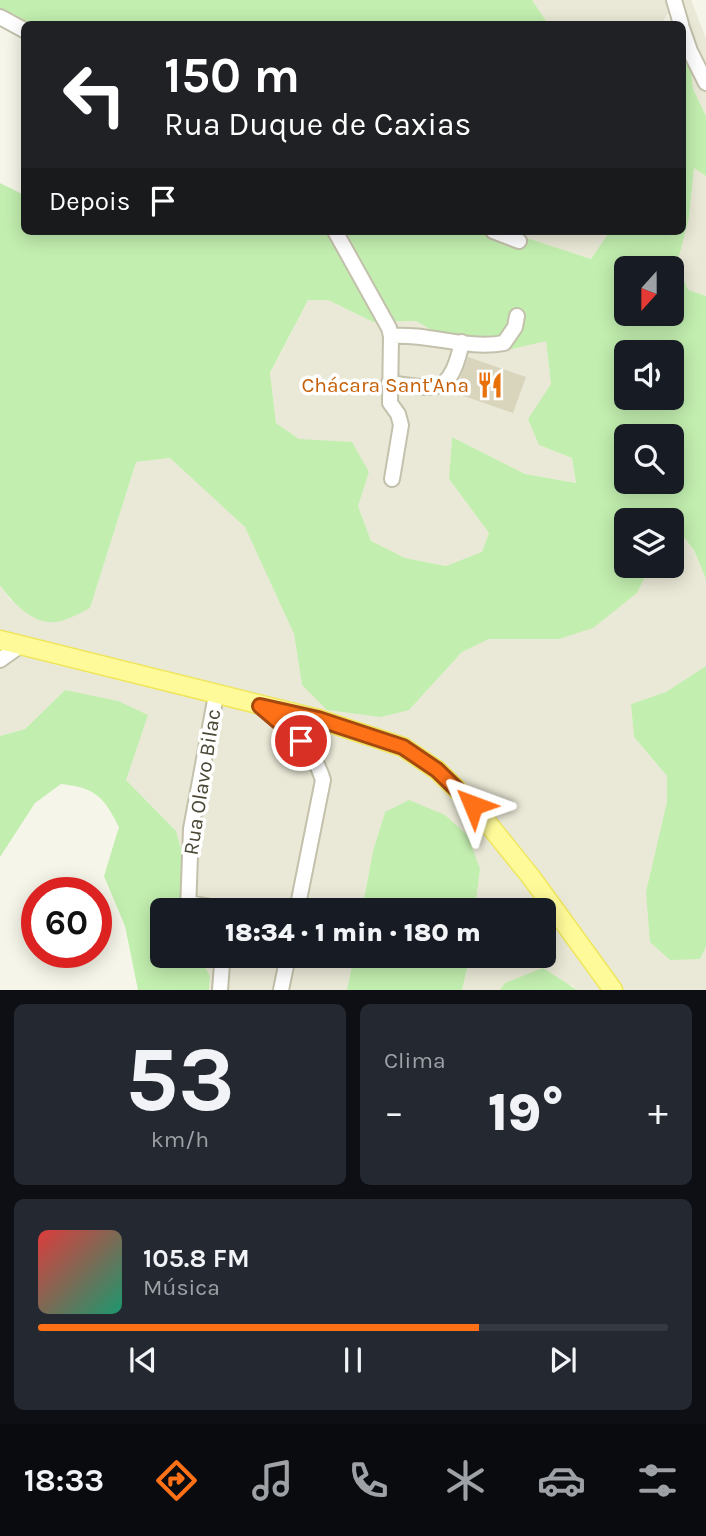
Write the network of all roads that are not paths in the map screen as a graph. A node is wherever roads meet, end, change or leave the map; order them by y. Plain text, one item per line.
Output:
1 (674, 0) edge
2 (0, 16) edge
3 (680, 21) edge
4 (21, 28) edge
5 (686, 38) edge
6 (706, 83) edge
7 (337, 235) edge
8 (503, 235) edge
9 (519, 241) dead end
10 (517, 316) dead end
11 (391, 336) junction
12 (462, 342) junction
13 (389, 383) junction
14 (392, 479) dead end
15 (0, 640) edge
16 (21, 645) junction
17 (0, 660) edge
18 (216, 695) junction
19 (260, 706) junction
20 (188, 898) edge
21 (299, 898) edge
22 (222, 968) edge
23 (286, 968) edge
24 (220, 990) edge
25 (281, 990) edge
26 (613, 990) edge

1 - 3 street
2 - 4 street
5 - 6 street
7 - 11 street
8 - 9 street
10 - 12 street
11 - 12 street
11 - 13 street
12 - 13 street
13 - 14 street
15 - 16 main road
16 - 17 street
16 - 18 main road
18 - 19 main road
18 - 20 street, Rua Olavo Bilac
19 - 21 street
19 - 26 main road
22 - 24 street
23 - 25 street

